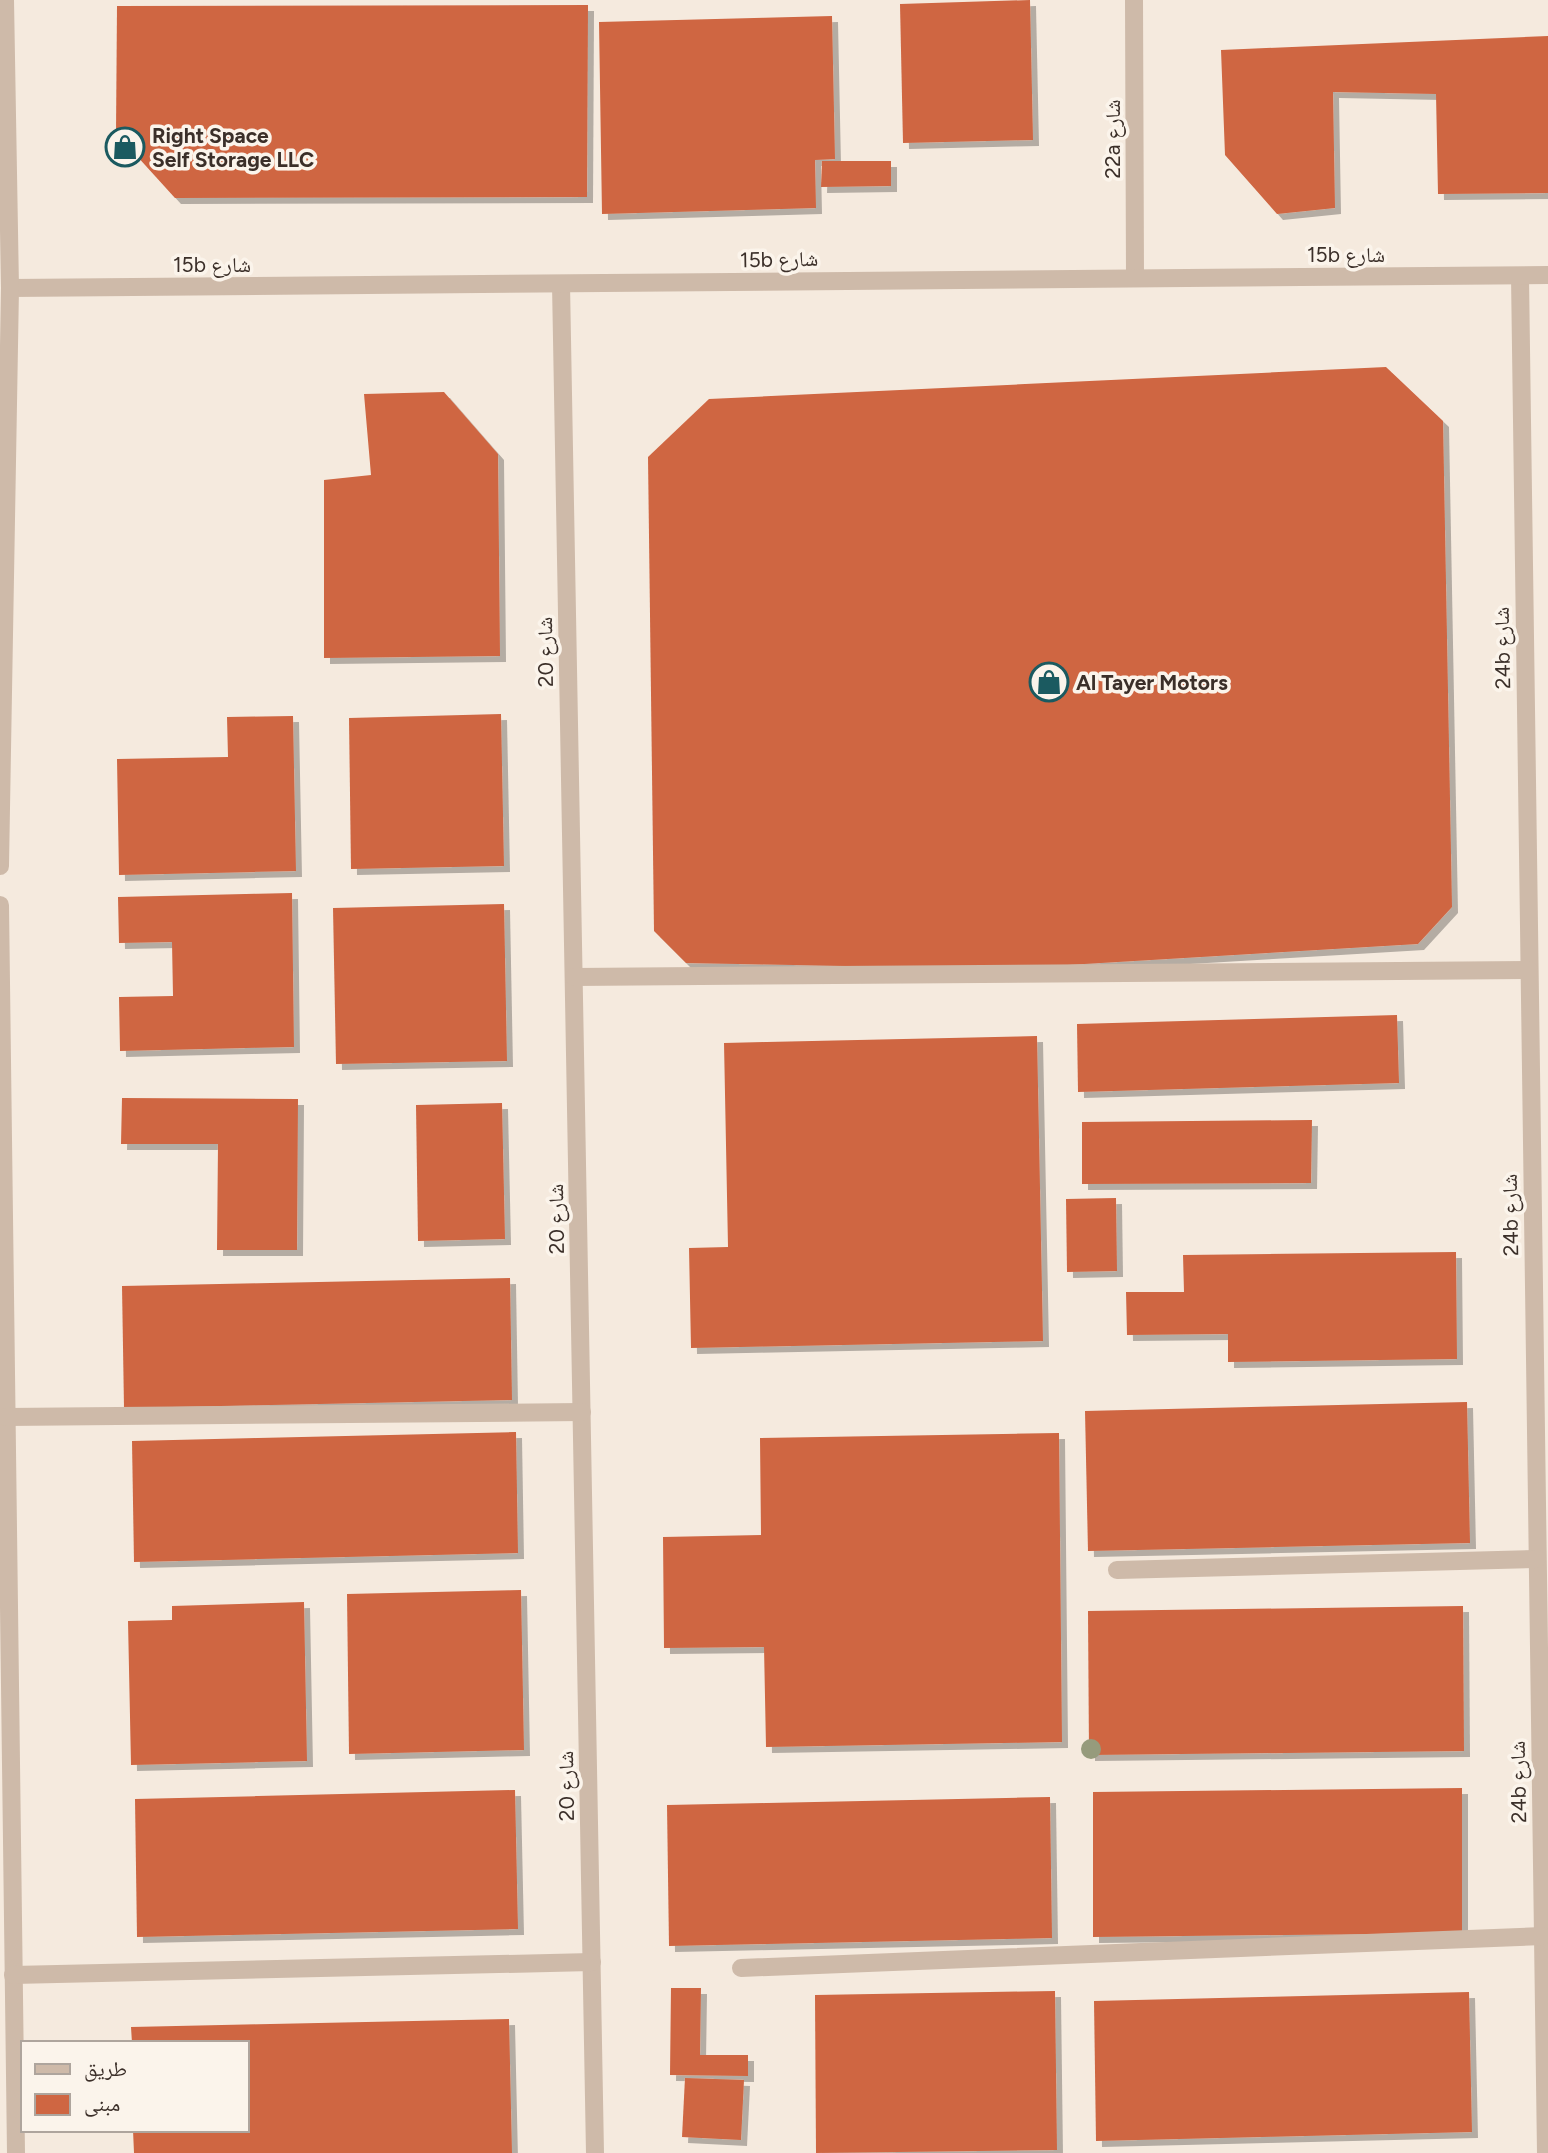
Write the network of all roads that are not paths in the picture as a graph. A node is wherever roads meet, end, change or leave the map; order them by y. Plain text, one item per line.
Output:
1 (5, 0) edge
2 (1134, 0) edge
3 (4, 122) edge
4 (1548, 275) edge
5 (1520, 276) junction
6 (1135, 277) junction
7 (561, 284) junction
8 (10, 288) junction
9 (0, 866) edge
10 (0, 905) edge
11 (1529, 970) junction
12 (574, 977) junction
13 (582, 1412) junction
14 (6, 1417) junction
15 (3, 1472) edge
16 (1537, 1559) junction
17 (1117, 1570) dead end
18 (1542, 1937) junction
19 (592, 1962) junction
20 (741, 1968) dead end
21 (13, 1975) junction
22 (16, 2153) edge
23 (595, 2153) edge
24 (1545, 2153) edge

1 - 3 street
2 - 6 street, 22a شارع
3 - 8 street
4 - 5 street, 15b شارع
5 - 6 street, 15b شارع
5 - 11 street, 24b شارع
6 - 7 street, 15b شارع
7 - 8 street, 15b شارع
7 - 12 street, شارع 20
8 - 9 street
10 - 14 street
11 - 12 street
11 - 16 street, 24b شارع
12 - 13 street, شارع 20
13 - 14 street
13 - 19 street, شارع 20
14 - 15 street
15 - 21 street
16 - 17 street
16 - 18 street, 24b شارع
18 - 20 street
18 - 24 street, 24b شارع
19 - 21 street
19 - 23 street, شارع 20
21 - 22 street

